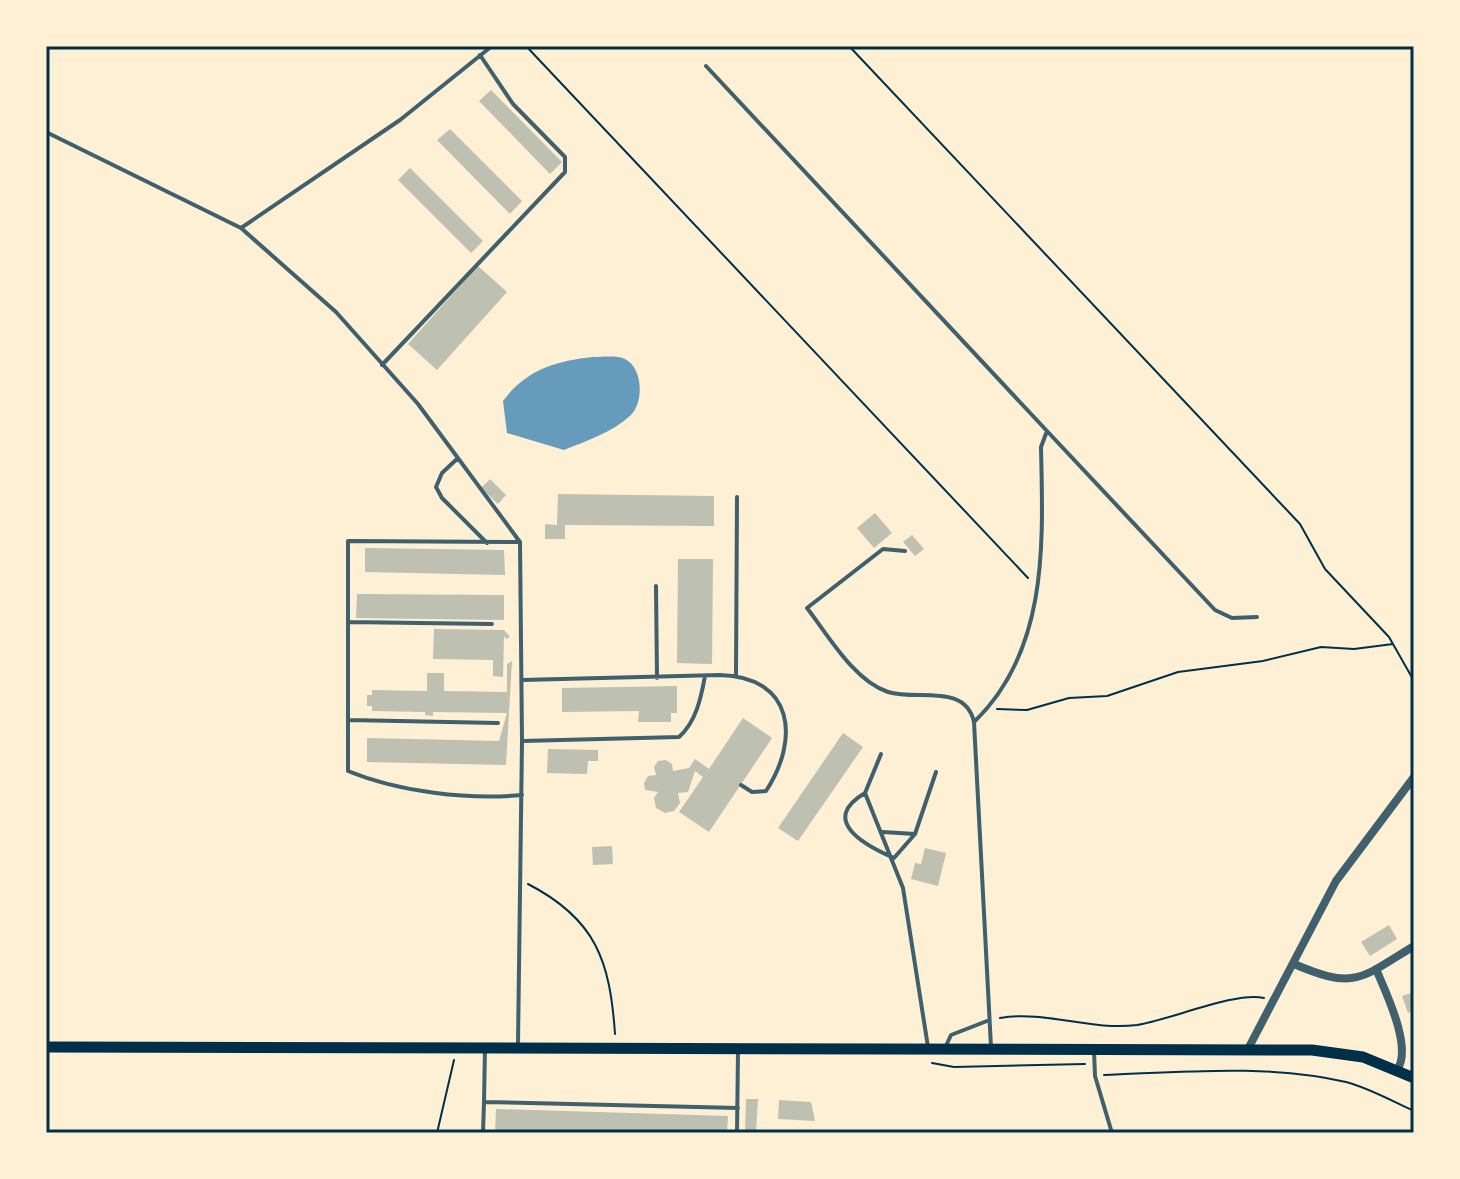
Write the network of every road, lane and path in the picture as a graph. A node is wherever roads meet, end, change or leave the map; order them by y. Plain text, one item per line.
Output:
1 (492, 46) edge
2 (526, 46) edge
3 (849, 46) edge
4 (480, 55) junction
5 (706, 66) dead end
6 (46, 132) edge
7 (241, 228) junction
8 (382, 365) junction
9 (1047, 431) junction
10 (458, 458) junction
11 (737, 497) dead end
12 (520, 542) junction
13 (487, 543) junction
14 (905, 551) dead end
15 (656, 586) dead end
16 (1038, 588) junction
17 (1257, 617) dead end
18 (348, 622) junction
19 (492, 624) dead end
20 (1393, 644) junction
21 (705, 676) junction
22 (736, 676) junction
23 (657, 678) junction
24 (522, 680) junction
25 (1414, 681) edge
26 (988, 708) junction
27 (348, 720) junction
28 (974, 722) junction
29 (498, 723) dead end
30 (522, 741) junction
31 (881, 754) dead end
32 (936, 772) dead end
33 (1414, 777) edge
34 (741, 785) dead end
35 (865, 793) junction
36 (522, 795) junction
37 (883, 832) junction
38 (915, 834) junction
39 (894, 858) junction
40 (520, 880) junction
41 (1414, 946) edge
42 (1294, 964) junction
43 (1376, 969) junction
44 (1272, 1000) junction
45 (987, 1021) junction
46 (46, 1047) edge
47 (458, 1048) junction
48 (485, 1048) junction
49 (518, 1048) junction
50 (616, 1049) junction
51 (738, 1049) junction
52 (929, 1049) junction
53 (945, 1049) junction
54 (991, 1049) junction
55 (1094, 1049) junction
56 (1248, 1049) junction
57 (1414, 1058) edge
58 (1094, 1063) junction
59 (1400, 1066) junction
60 (1095, 1076) junction
61 (1414, 1078) edge
62 (484, 1102) junction
63 (738, 1108) junction
64 (1414, 1111) edge
65 (437, 1133) edge
66 (483, 1133) edge
67 (737, 1133) edge
68 (1112, 1133) edge

1 - 4 lane
2 - 16 path
3 - 20 path
4 - 7 lane
4 - 8 lane
5 - 9 lane
6 - 7 lane
7 - 8 lane
8 - 10 lane
9 - 16 lane
9 - 17 lane
10 - 12 lane
10 - 13 lane
11 - 22 lane
12 - 13 lane
12 - 24 lane
13 - 18 lane
14 - 28 lane
15 - 23 lane
16 - 26 lane
18 - 19 lane
18 - 27 lane
20 - 25 path
20 - 26 path
21 - 22 lane
21 - 23 lane
21 - 30 lane
22 - 34 lane
23 - 24 lane
24 - 30 lane
26 - 28 lane
27 - 29 lane
27 - 36 lane
28 - 45 lane
30 - 36 lane
31 - 35 lane
32 - 38 lane
33 - 42 street
35 - 37 lane
35 - 39 lane
36 - 40 lane
37 - 38 lane
37 - 39 lane
38 - 39 lane
39 - 52 lane
40 - 49 lane
40 - 50 path
41 - 43 street
42 - 43 street
42 - 44 street
43 - 59 street
44 - 45 path
44 - 56 street
45 - 53 lane
45 - 54 lane
46 - 47 main road
47 - 48 main road
47 - 65 path
48 - 49 main road
48 - 62 lane
49 - 50 main road
50 - 51 main road
51 - 52 main road
51 - 63 lane
52 - 53 main road
52 - 58 path
53 - 54 main road
54 - 55 main road
55 - 56 main road
55 - 58 lane
56 - 59 main road
57 - 59 street
58 - 60 lane
59 - 61 main road
60 - 64 path
60 - 68 lane
62 - 63 lane
62 - 66 lane
63 - 67 lane

